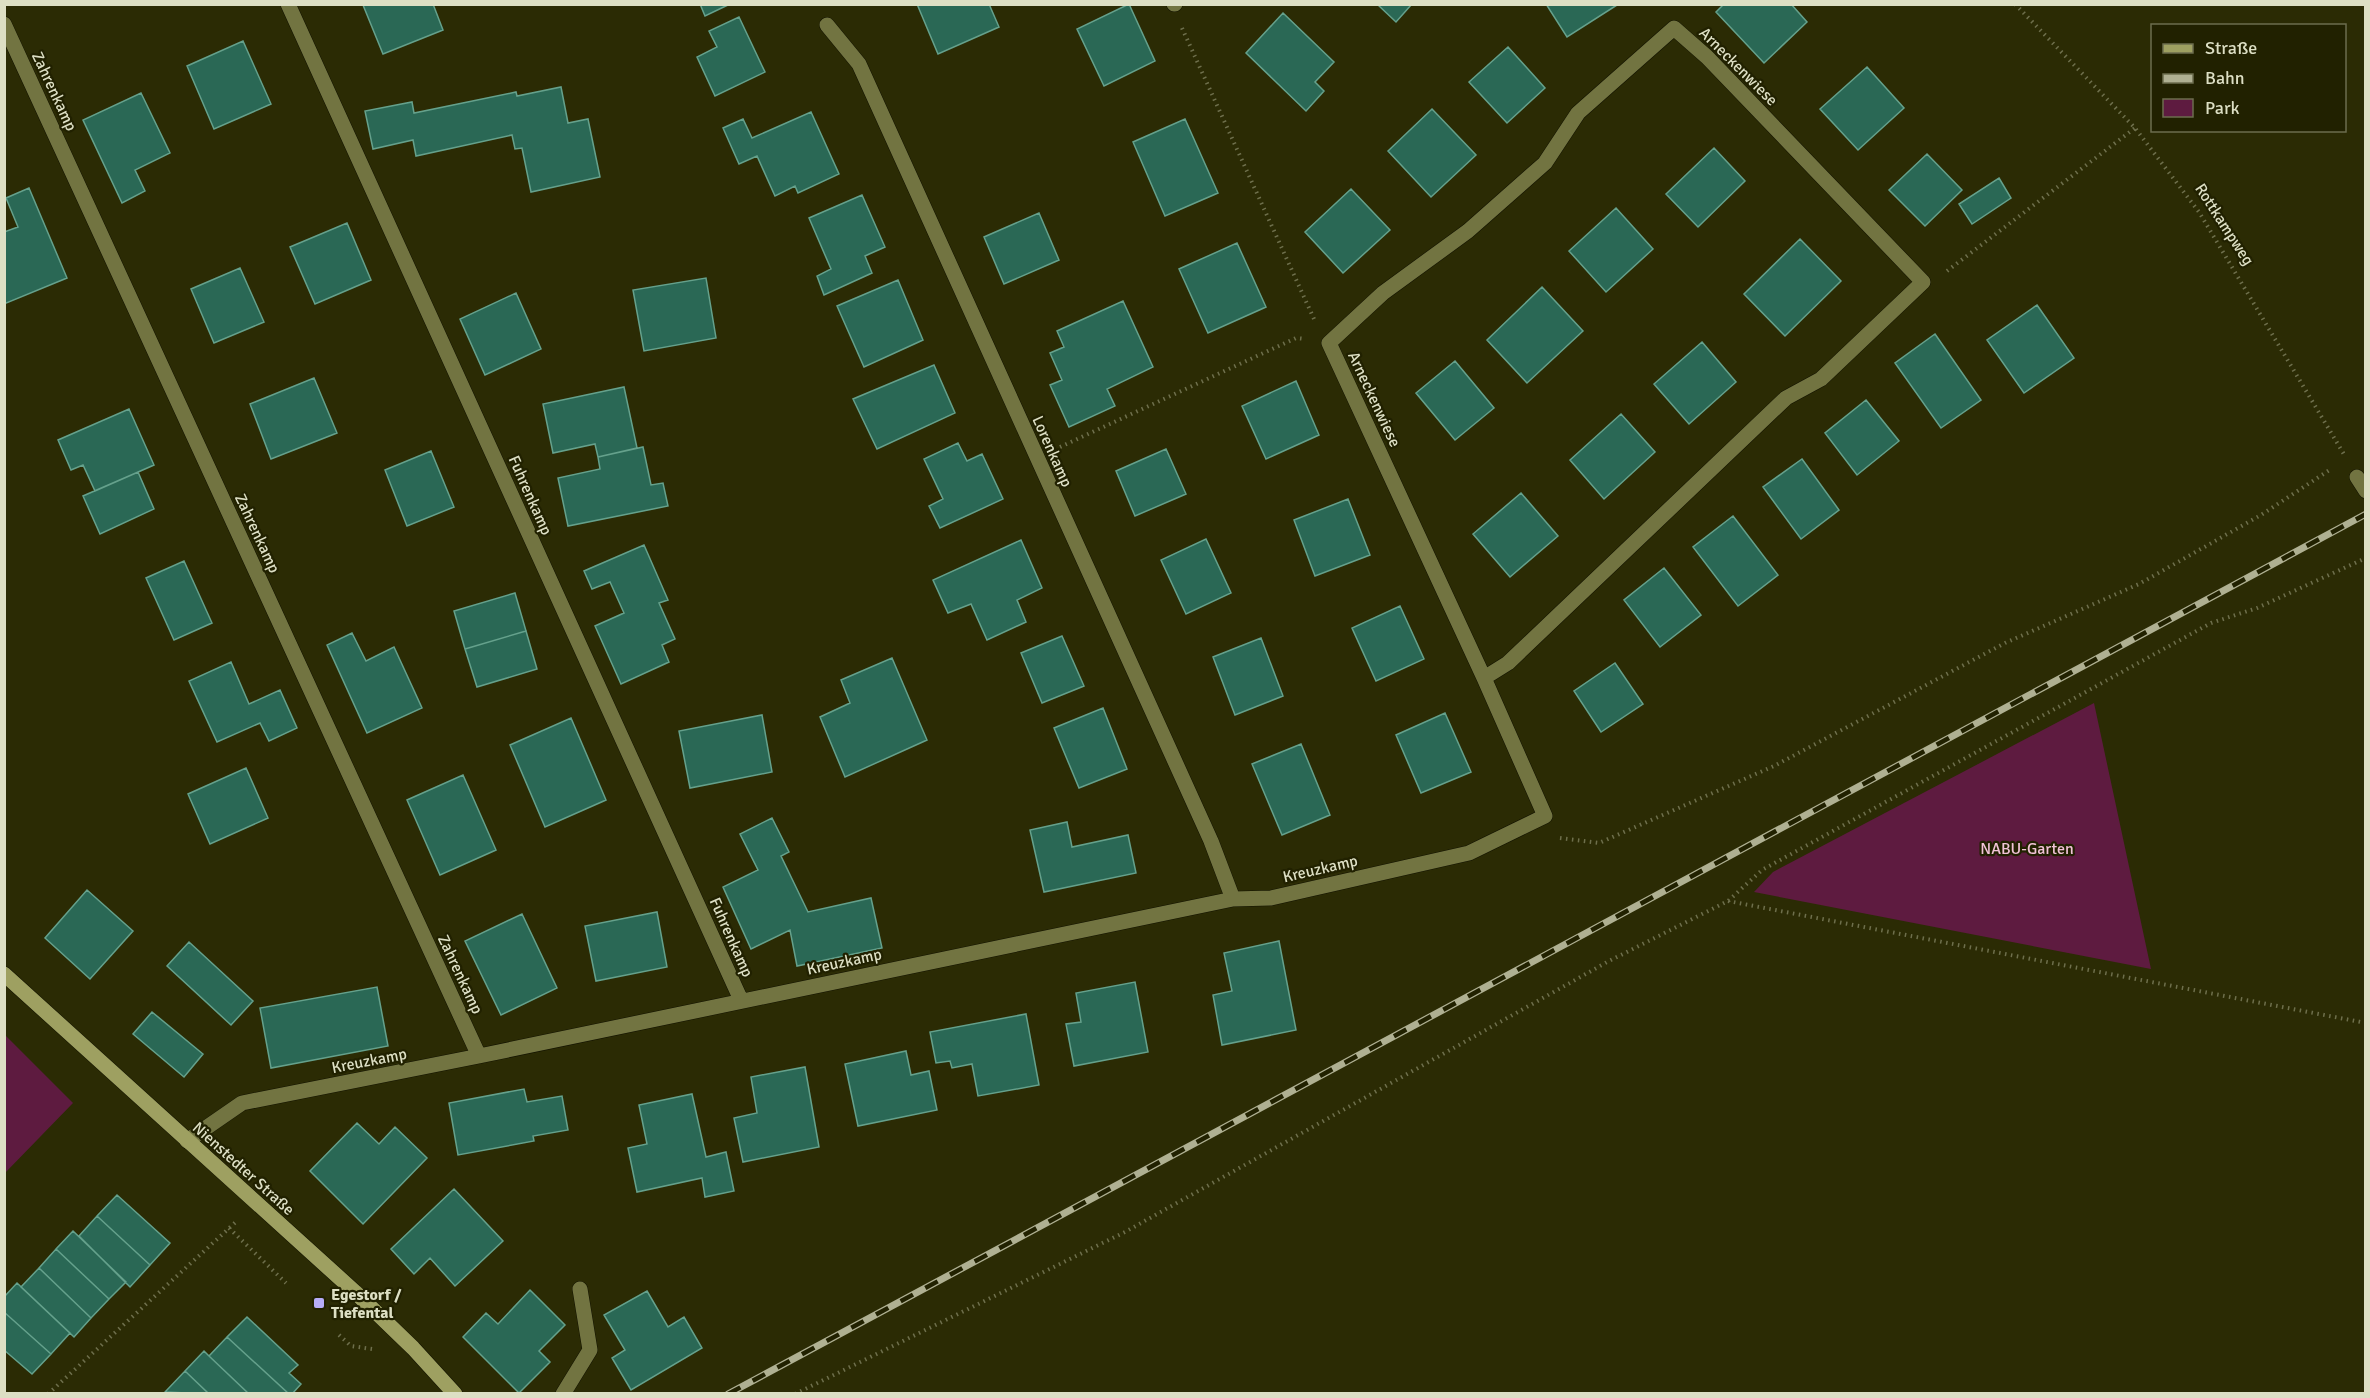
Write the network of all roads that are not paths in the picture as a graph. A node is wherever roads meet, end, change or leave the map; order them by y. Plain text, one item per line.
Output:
1 (288, 4) edge
2 (4, 24) edge
3 (827, 25) dead end
4 (2357, 477) road end
5 (2366, 491) edge
6 (1484, 678) junction
7 (1515, 832) joint
8 (1233, 899) junction
9 (4, 974) edge
10 (741, 1000) junction
11 (479, 1056) junction
12 (188, 1141) junction
13 (580, 1289) dead end
14 (455, 1394) edge
15 (562, 1394) edge

1 - 10 street, Fuhrenkamp
2 - 11 street, Zahrenkamp
3 - 8 street, Lorenkamp
4 - 5 street
6 - 6 street, Arneckenwiese
6 - 7 street, Arneckenwiese
7 - 8 street, Kreuzkamp
8 - 10 street, Kreuzkamp
9 - 12 main road, Nienstedter Straße
10 - 11 street, Kreuzkamp
11 - 12 street, Kreuzkamp
12 - 14 main road, Nienstedter Straße
13 - 15 street

